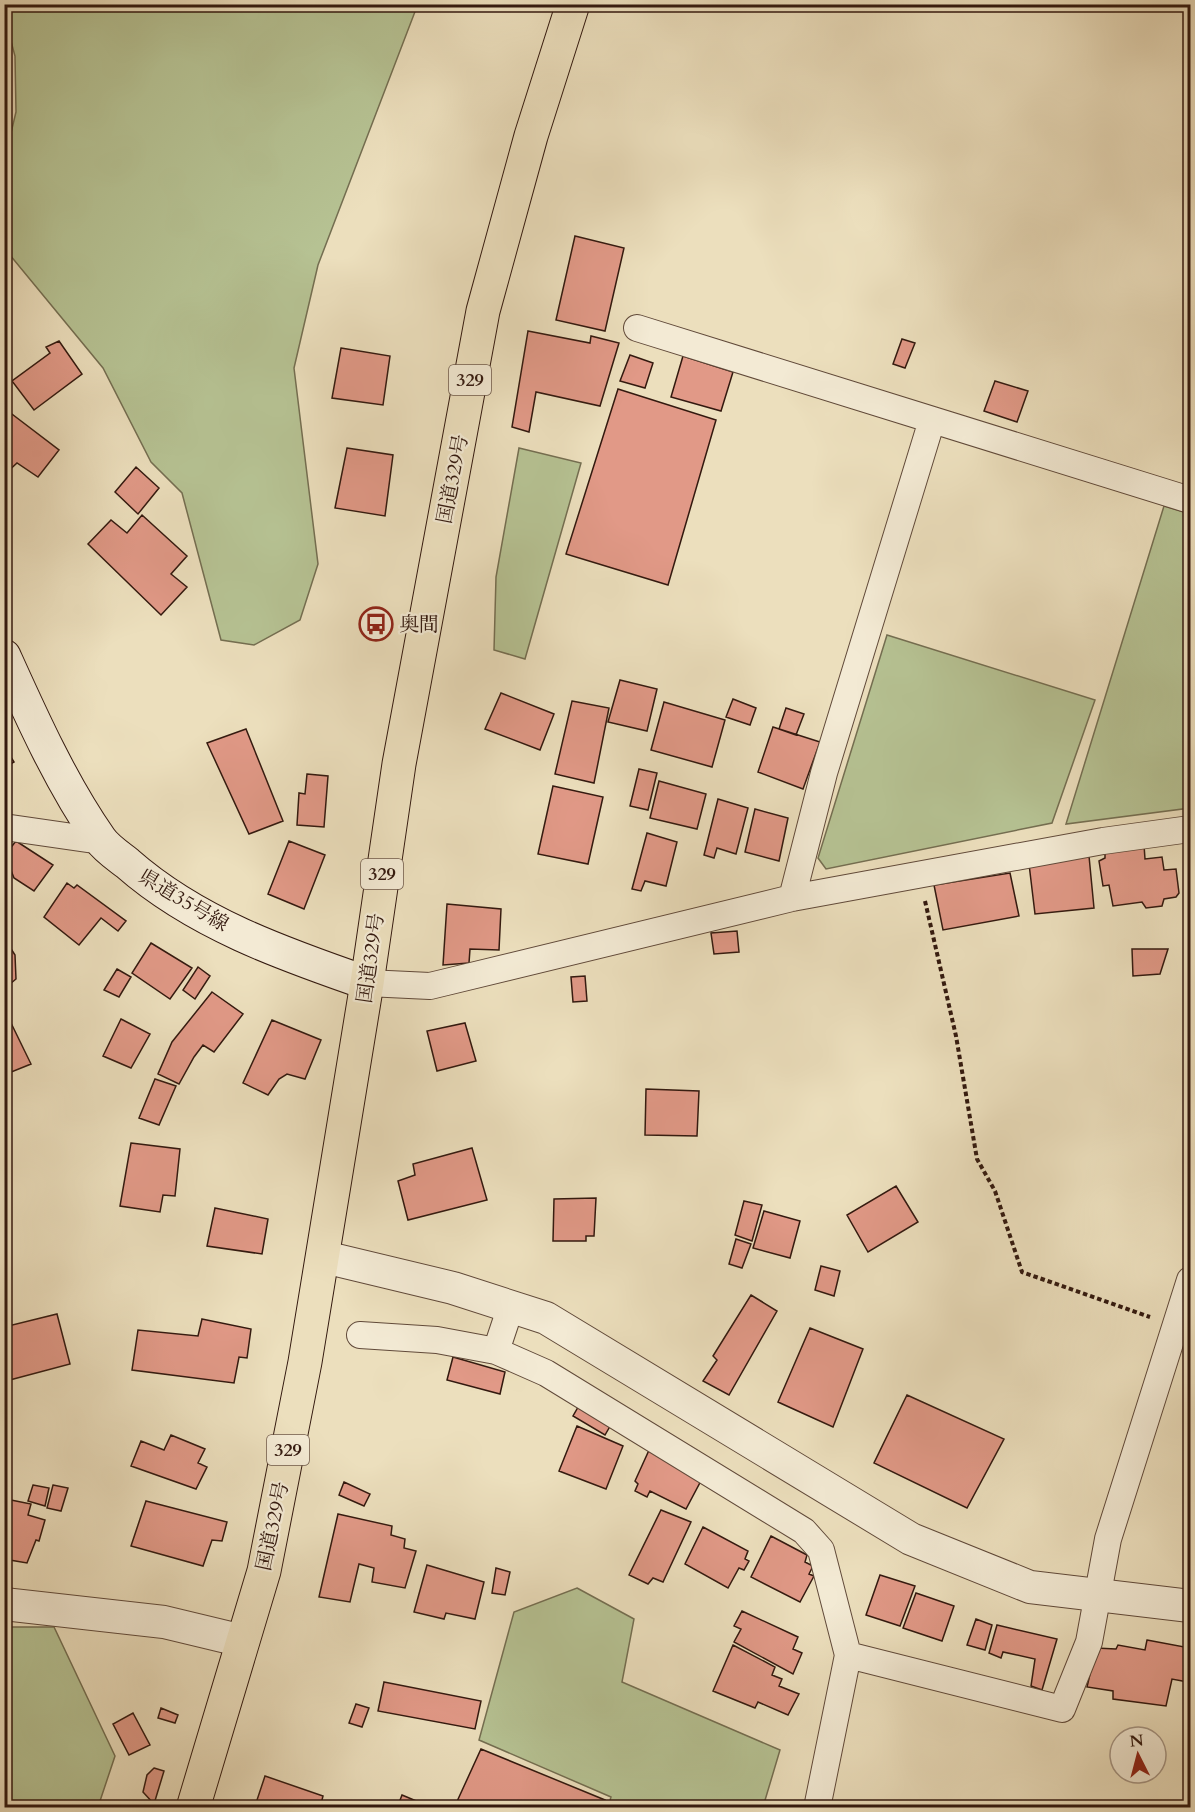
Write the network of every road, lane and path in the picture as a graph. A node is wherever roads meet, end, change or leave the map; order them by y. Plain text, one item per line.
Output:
1 (573, 4) edge
2 (637, 328) dead end
3 (932, 420) junction
4 (1191, 500) edge
5 (4, 656) edge
6 (4, 827) edge
7 (1191, 829) edge
8 (101, 841) junction
9 (919, 877) junction
10 (792, 898) junction
11 (367, 983) junction
12 (324, 1257) junction
13 (1191, 1280) edge
14 (511, 1306) junction
15 (1176, 1326) junction
16 (360, 1335) dead end
17 (496, 1351) junction
18 (1099, 1593) junction
19 (4, 1604) edge
20 (1191, 1606) edge
21 (243, 1641) junction
22 (848, 1655) junction
23 (193, 1808) edge
24 (817, 1808) edge

1 - 11 highway, 国道329号 / 329
2 - 3 street
3 - 4 street
3 - 10 street
5 - 8 main road, 県道35号線
6 - 8 street
7 - 9 street
8 - 11 main road, 県道35号線
9 - 10 street
9 - 15 path
10 - 11 street
11 - 12 highway, 国道329号 / 329
12 - 14 street
12 - 21 highway, 国道329号 / 329
13 - 15 street
14 - 17 street
14 - 18 street
15 - 18 street
16 - 17 street
17 - 22 street
18 - 20 street
18 - 22 street
19 - 21 street
21 - 23 highway, 国道329号 / 329
22 - 24 street

